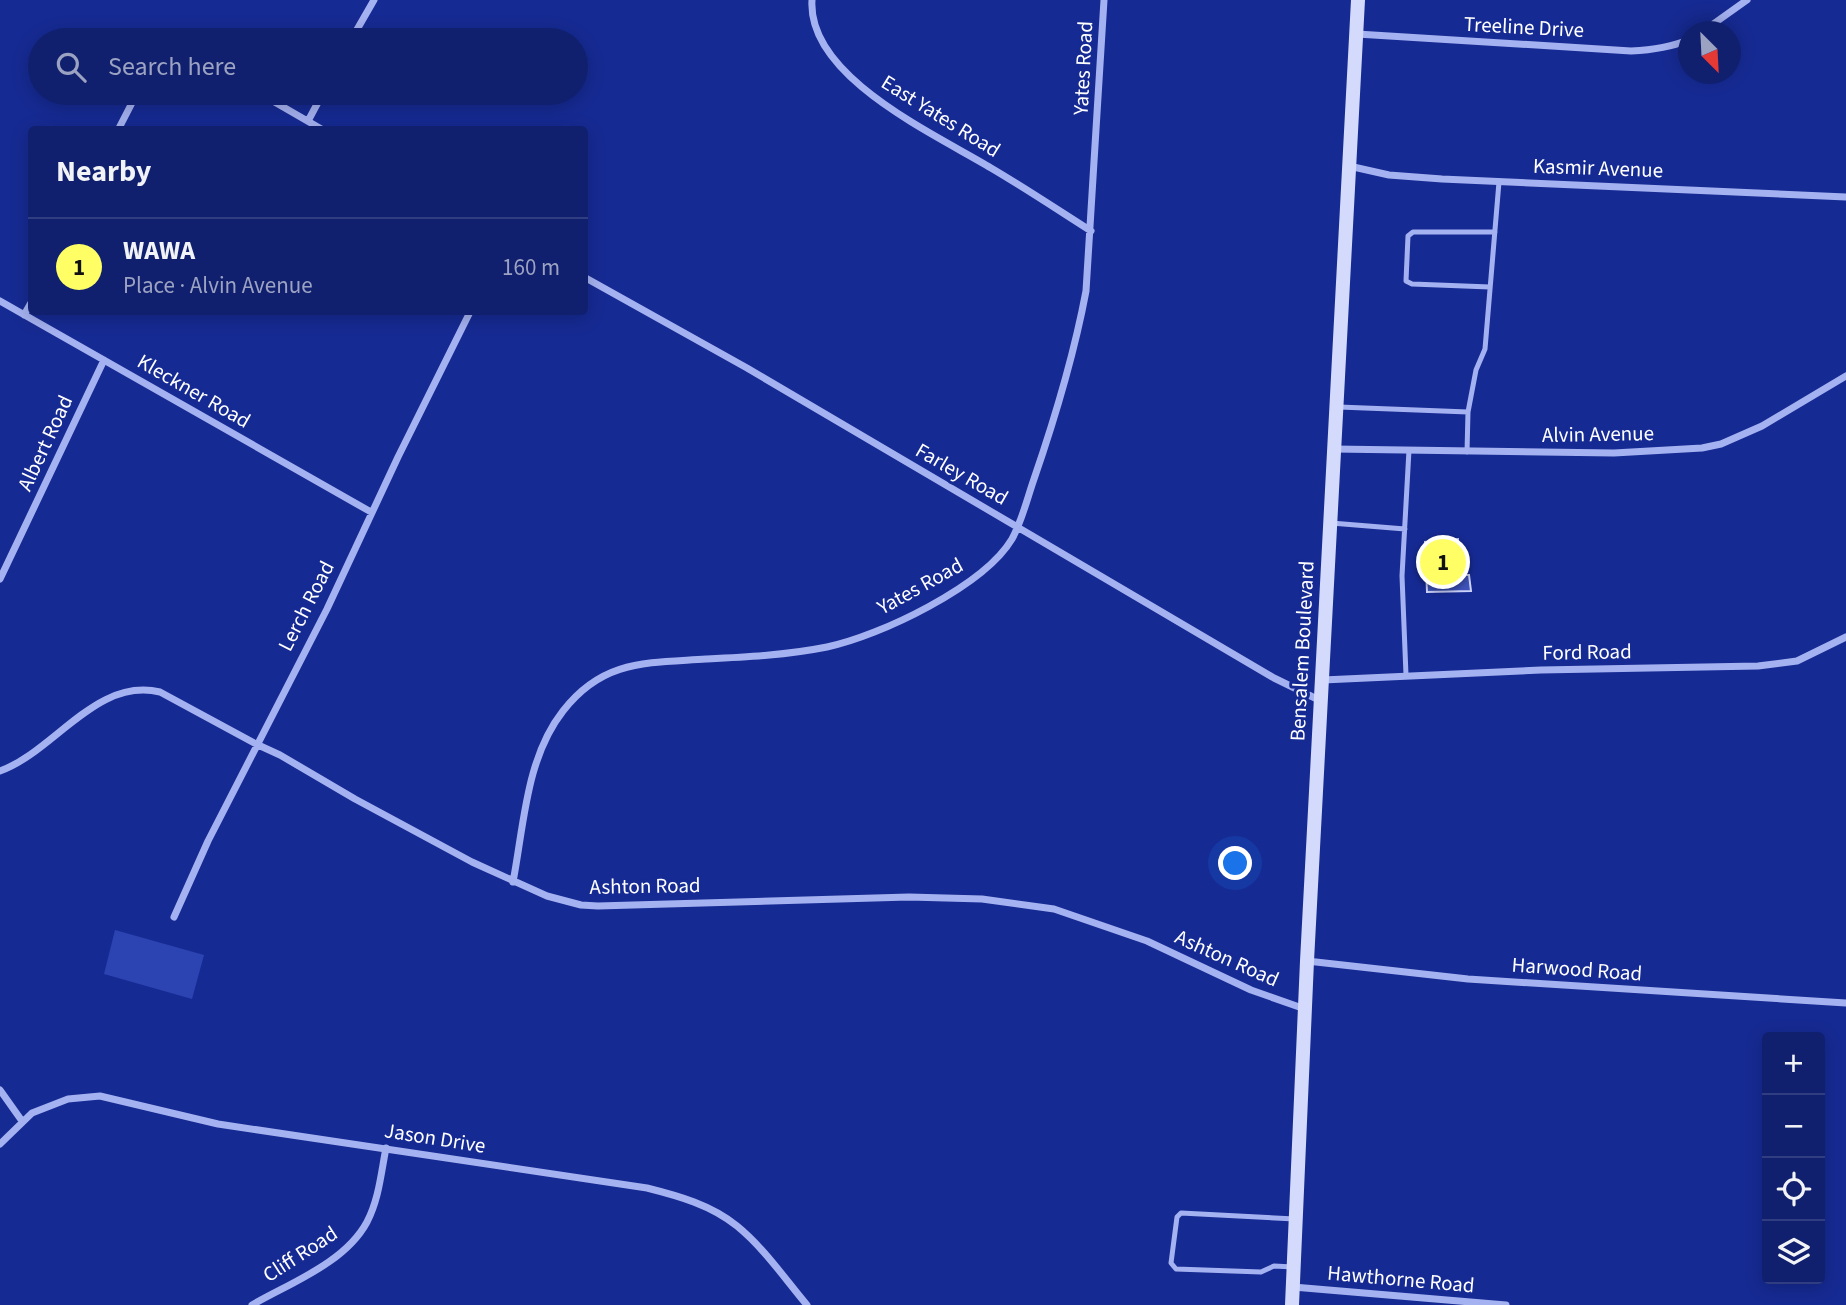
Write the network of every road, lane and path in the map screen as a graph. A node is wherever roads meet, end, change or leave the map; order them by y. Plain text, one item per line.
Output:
1 (374, 0) edge
2 (812, 0) edge
3 (1104, 0) edge
4 (1358, 0) edge
5 (1747, 0) edge
6 (1717, 21) edge
7 (358, 28) edge
8 (1356, 34) junction
9 (1678, 45) edge
10 (131, 105) edge
11 (280, 105) edge
12 (317, 105) edge
13 (308, 121) junction
14 (120, 126) edge
15 (316, 126) edge
16 (1349, 166) junction
17 (1499, 181) junction
18 (1846, 197) edge
19 (1091, 231) junction
20 (1495, 232) junction
21 (588, 279) edge
22 (1490, 288) junction
23 (0, 301) edge
24 (28, 308) edge
25 (24, 315) junction
26 (469, 315) edge
27 (104, 360) junction
28 (1846, 376) edge
29 (1336, 407) junction
30 (1468, 412) junction
31 (1334, 449) junction
32 (1409, 450) junction
33 (1467, 452) junction
34 (371, 512) junction
35 (1330, 523) junction
36 (1017, 527) junction
37 (1405, 529) junction
38 (0, 579) edge
39 (1846, 637) edge
40 (1406, 675) junction
41 (1322, 680) junction
42 (1321, 701) junction
43 (256, 744) junction
44 (0, 771) edge
45 (513, 882) junction
46 (174, 917) dead end
47 (1307, 961) junction
48 (1846, 1003) edge
49 (1305, 1009) junction
50 (0, 1090) edge
51 (22, 1121) junction
52 (0, 1144) edge
53 (386, 1148) junction
54 (1296, 1219) junction
55 (1294, 1267) junction
56 (1293, 1287) junction
57 (252, 1305) edge
58 (807, 1305) edge
59 (1292, 1305) edge
60 (1506, 1305) edge

1 - 7 street
2 - 19 street, East Yates Road
3 - 19 street, Yates Road
4 - 8 main road, Bensalem Boulevard
5 - 6 street
8 - 9 street, Treeline Drive
8 - 16 main road, Bensalem Boulevard
10 - 14 street
11 - 13 street
12 - 13 street
13 - 15 street
16 - 17 street, Kasmir Avenue
16 - 29 main road, Bensalem Boulevard
17 - 18 street, Kasmir Avenue
17 - 20 lane
19 - 36 street, Yates Road
20 - 22 lane
20 - 22 lane
21 - 36 street, Farley Road
22 - 30 lane
23 - 25 street, Kleckner Road
24 - 25 street
25 - 27 street, Kleckner Road
26 - 34 street, Lerch Road
27 - 34 street, Kleckner Road
27 - 38 street, Albert Road
28 - 33 street, Alvin Avenue
29 - 30 lane
29 - 31 main road, Bensalem Boulevard
30 - 33 lane
31 - 32 street, Alvin Avenue
31 - 35 main road, Bensalem Boulevard
32 - 33 street, Alvin Avenue
32 - 37 lane
34 - 43 street, Lerch Road
35 - 37 lane
35 - 41 main road, Bensalem Boulevard
36 - 42 street, Farley Road
36 - 45 street, Yates Road
37 - 40 lane
39 - 40 street, Ford Road
40 - 41 street, Ford Road
41 - 42 main road, Bensalem Boulevard
42 - 47 main road, Bensalem Boulevard
43 - 44 street, Ashton Road
43 - 45 street, Ashton Road
43 - 46 street, Lerch Road
45 - 49 street, Ashton Road
47 - 48 street, Harwood Road
47 - 49 main road, Bensalem Boulevard
49 - 54 main road, Bensalem Boulevard
50 - 51 street
51 - 52 street, Jason Drive
51 - 53 street, Jason Drive
53 - 57 street, Cliff Road
53 - 58 street, Jason Drive
54 - 55 main road, Bensalem Boulevard
54 - 55 lane
55 - 56 main road, Bensalem Boulevard
56 - 59 main road, Bensalem Boulevard
56 - 60 street, Hawthorne Road

